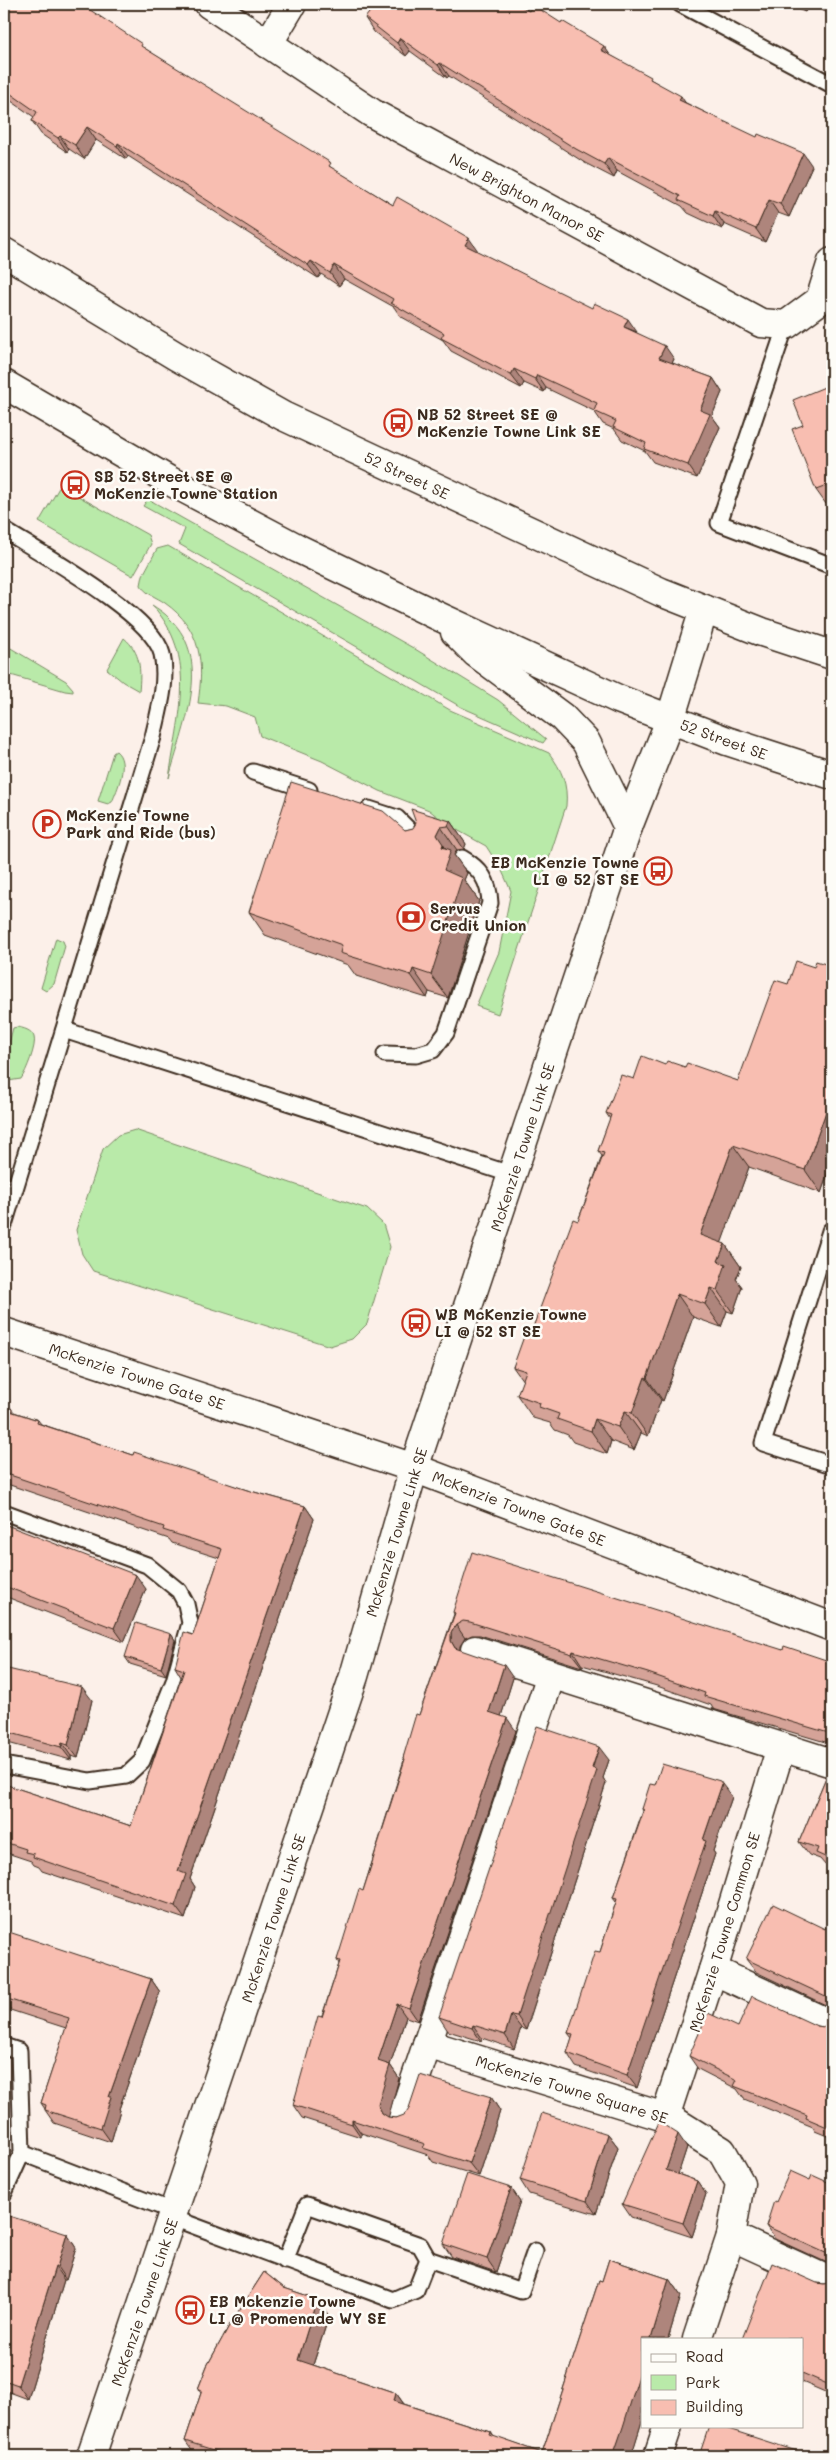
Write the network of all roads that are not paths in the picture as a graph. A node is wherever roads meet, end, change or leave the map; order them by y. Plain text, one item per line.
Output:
1 (209, 4) edge
2 (292, 4) edge
3 (680, 4) edge
4 (268, 44) junction
5 (832, 85) edge
6 (4, 252) edge
7 (832, 262) edge
8 (786, 325) junction
9 (4, 384) edge
10 (4, 530) edge
11 (832, 566) edge
12 (704, 608) junction
13 (440, 617) junction
14 (832, 655) edge
15 (670, 720) junction
16 (253, 772) dead end
17 (832, 775) edge
18 (325, 795) edge
19 (352, 804) edge
20 (628, 827) junction
21 (423, 844) edge
22 (462, 858) dead end
23 (64, 1030) junction
24 (385, 1054) dead end
25 (513, 1175) junction
26 (4, 1225) edge
27 (832, 1232) edge
28 (4, 1332) edge
29 (832, 1465) edge
30 (414, 1468) junction
31 (4, 1512) edge
32 (832, 1628) edge
33 (475, 1650) dead end
34 (551, 1675) junction
35 (781, 1747) junction
36 (832, 1763) edge
37 (4, 1765) edge
38 (713, 1970) junction
39 (832, 2025) edge
40 (427, 2044) junction
41 (4, 2046) edge
42 (403, 2116) edge
43 (665, 2117) junction
44 (22, 2153) junction
45 (4, 2193) edge
46 (174, 2215) junction
47 (731, 2236) junction
48 (534, 2252) dead end
49 (428, 2259) junction
50 (285, 2261) junction
51 (832, 2282) edge
52 (697, 2338) edge
53 (667, 2428) edge
54 (91, 2456) edge
55 (658, 2456) edge

1 - 4 street, New Brighton Manor SE
2 - 4 street
3 - 5 lane
4 - 8 street, New Brighton Manor SE
6 - 12 street, 52 Street SE
7 - 8 street
8 - 11 lane
9 - 13 street, 52 Street SE
10 - 23 lane
12 - 14 street, 52 Street SE
12 - 15 street, McKenzie Towne Link SE
13 - 15 street, 52 Street SE
13 - 20 street
15 - 17 street, 52 Street SE
15 - 20 street, McKenzie Towne Link SE
16 - 18 lane
19 - 21 lane
20 - 25 street, McKenzie Towne Link SE
22 - 24 lane
23 - 25 lane
23 - 26 lane
25 - 30 street, McKenzie Towne Link SE
27 - 29 lane
28 - 30 street, McKenzie Towne Gate SE
30 - 32 street, McKenzie Towne Gate SE
30 - 46 street, McKenzie Towne Link SE
31 - 37 lane
33 - 34 street
34 - 35 street
34 - 40 street
35 - 36 street
35 - 38 street, McKenzie Towne Common SE
38 - 39 street
38 - 43 street, McKenzie Towne Common SE
40 - 42 street
40 - 43 street, McKenzie Towne Square SE
41 - 44 lane
43 - 47 street, McKenzie Towne Square SE
44 - 45 lane
44 - 46 lane
46 - 50 lane
46 - 54 street, McKenzie Towne Link SE
47 - 51 street
47 - 52 street, McKenzie Towne Square SE
48 - 49 lane
49 - 50 lane
49 - 50 lane
53 - 55 street

